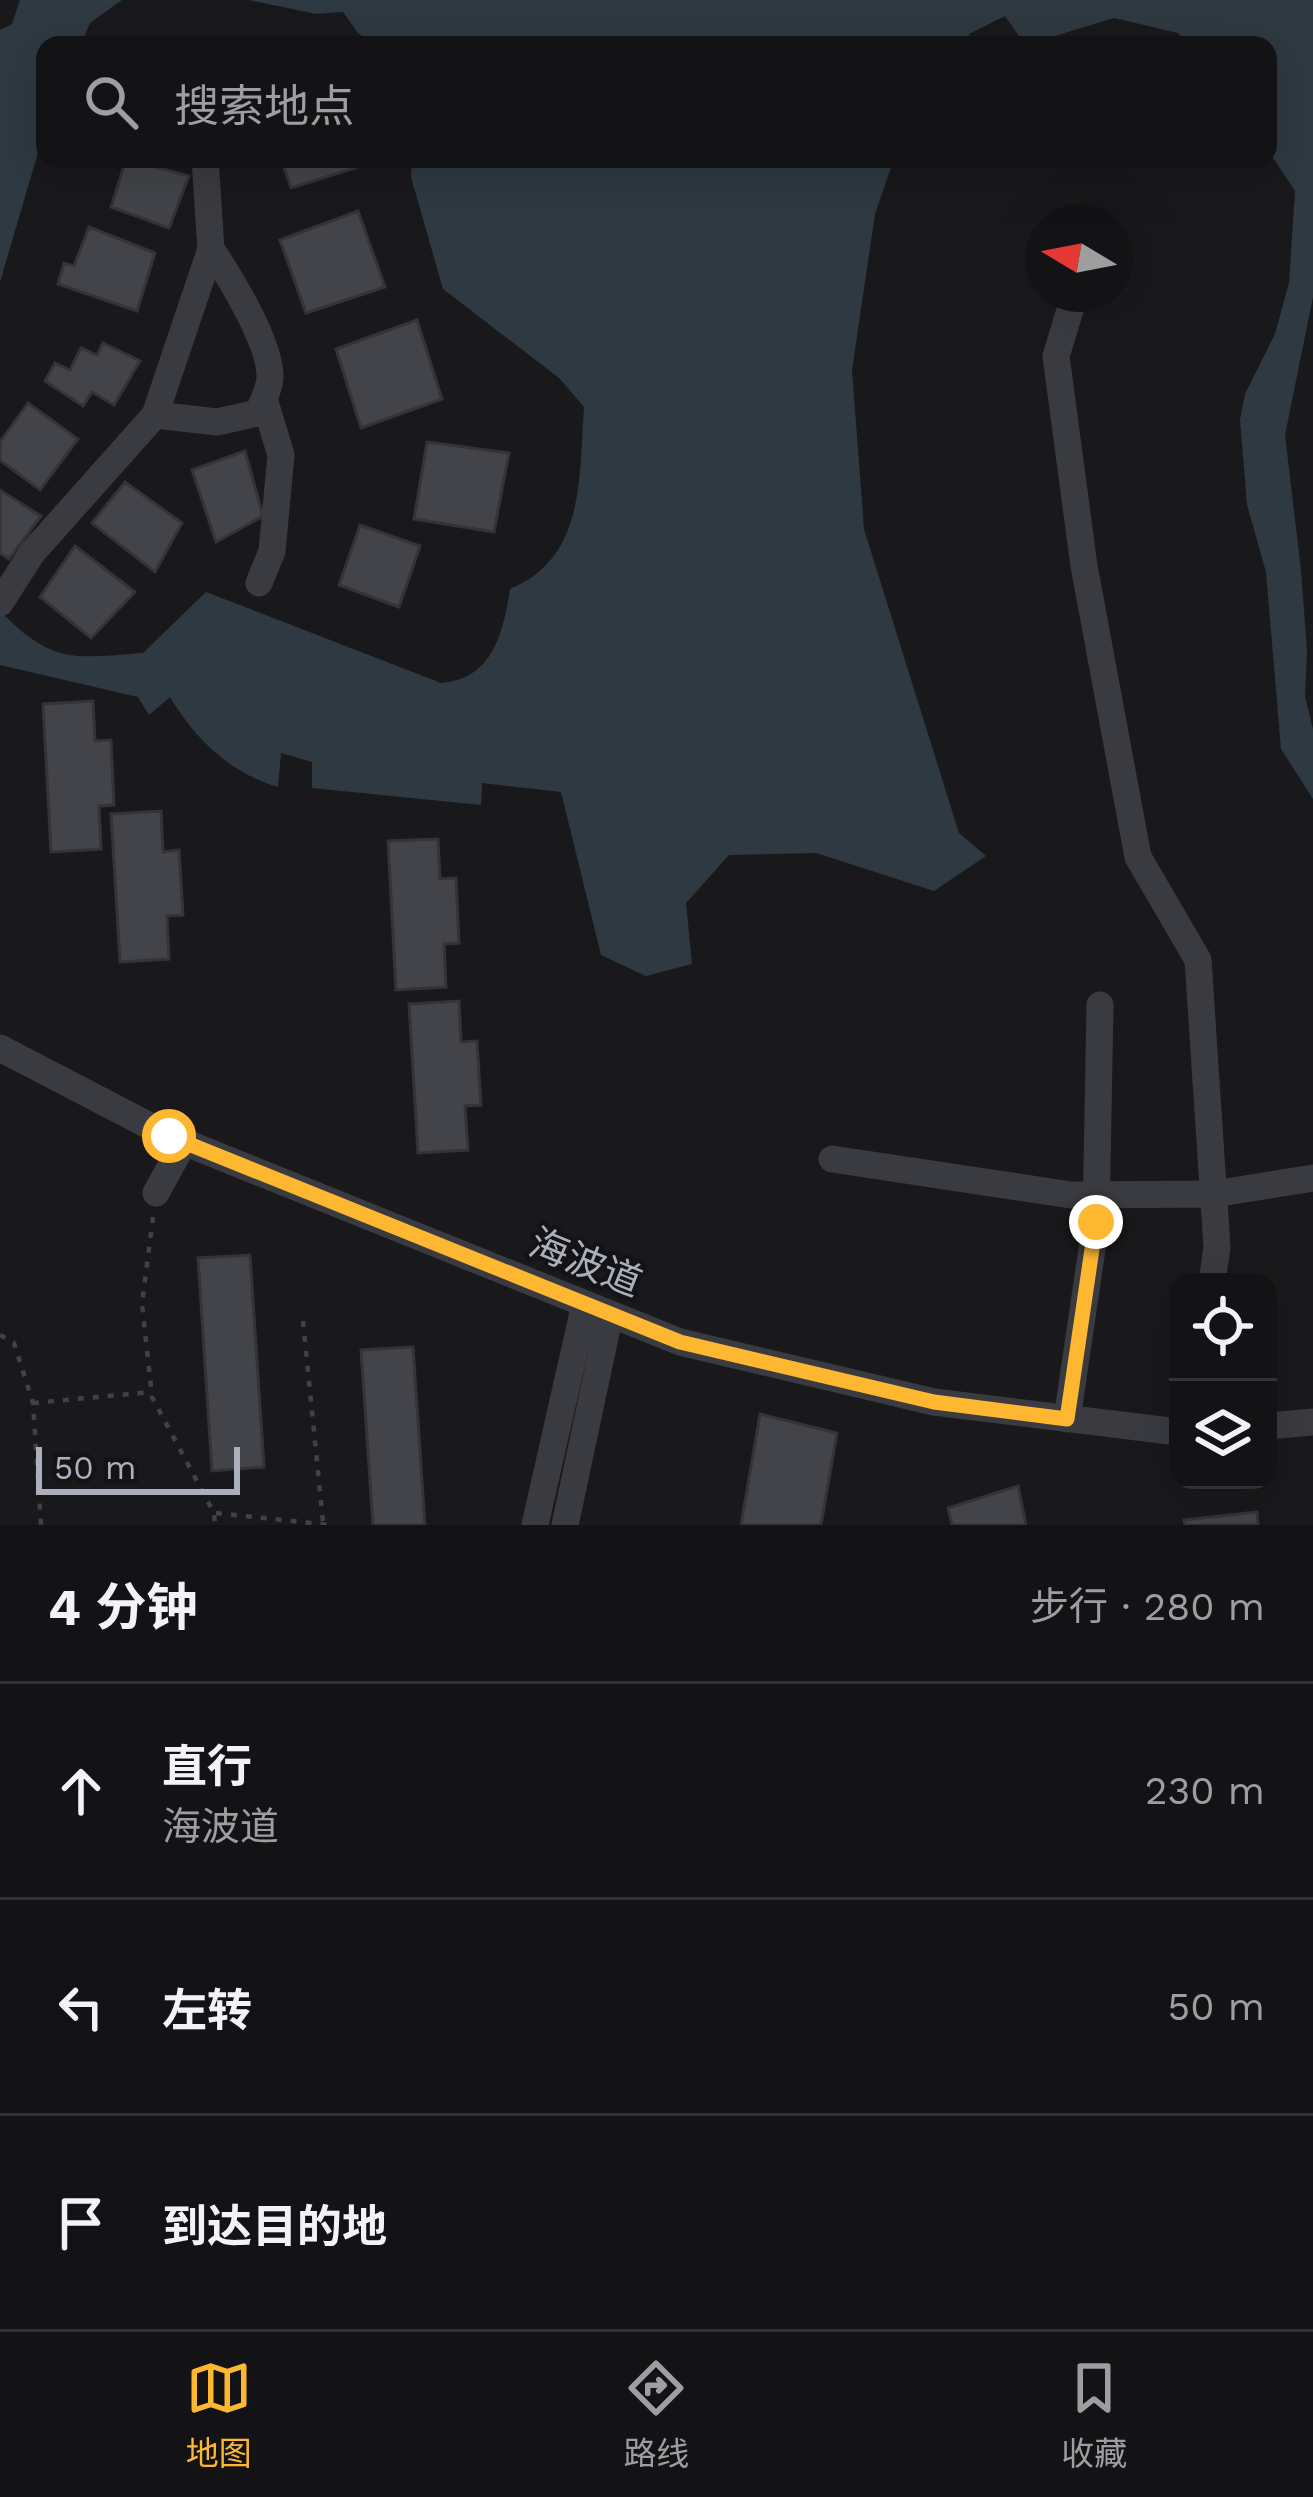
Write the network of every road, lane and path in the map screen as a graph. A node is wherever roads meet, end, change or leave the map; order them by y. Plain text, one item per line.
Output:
1 (206, 168) edge
2 (211, 249) junction
3 (1069, 312) edge
4 (263, 398) junction
5 (154, 415) junction
6 (259, 583) dead end
7 (6, 593) edge
8 (1100, 1005) dead end
9 (0, 1048) edge
10 (184, 1142) junction
11 (832, 1160) dead end
12 (1313, 1178) edge
13 (156, 1193) joint
14 (1098, 1194) junction
15 (1214, 1194) junction
16 (1213, 1273) edge
17 (598, 1309) junction
18 (303, 1321) dead end
19 (0, 1335) edge
20 (152, 1393) junction
21 (33, 1403) junction
22 (1067, 1419) junction
23 (1313, 1422) edge
24 (1277, 1425) edge
25 (1169, 1431) edge
26 (214, 1513) junction
27 (327, 1523) edge
28 (41, 1525) edge
29 (215, 1525) edge
30 (535, 1525) edge
31 (565, 1525) edge

1 - 2 street
2 - 4 street
2 - 5 street
3 - 15 street
4 - 5 street
4 - 6 street
5 - 7 street
8 - 14 street
9 - 10 street, 海波道
10 - 13 street
10 - 17 street, 海波道
11 - 14 street
12 - 15 street
13 - 20 path
14 - 15 street
14 - 22 street
15 - 16 street
17 - 22 street, 海波道
17 - 30 street
17 - 31 street
18 - 27 path
19 - 21 path
20 - 21 path
20 - 26 path
21 - 28 path
22 - 25 street, 海波道
23 - 24 street
26 - 27 path
26 - 29 path

